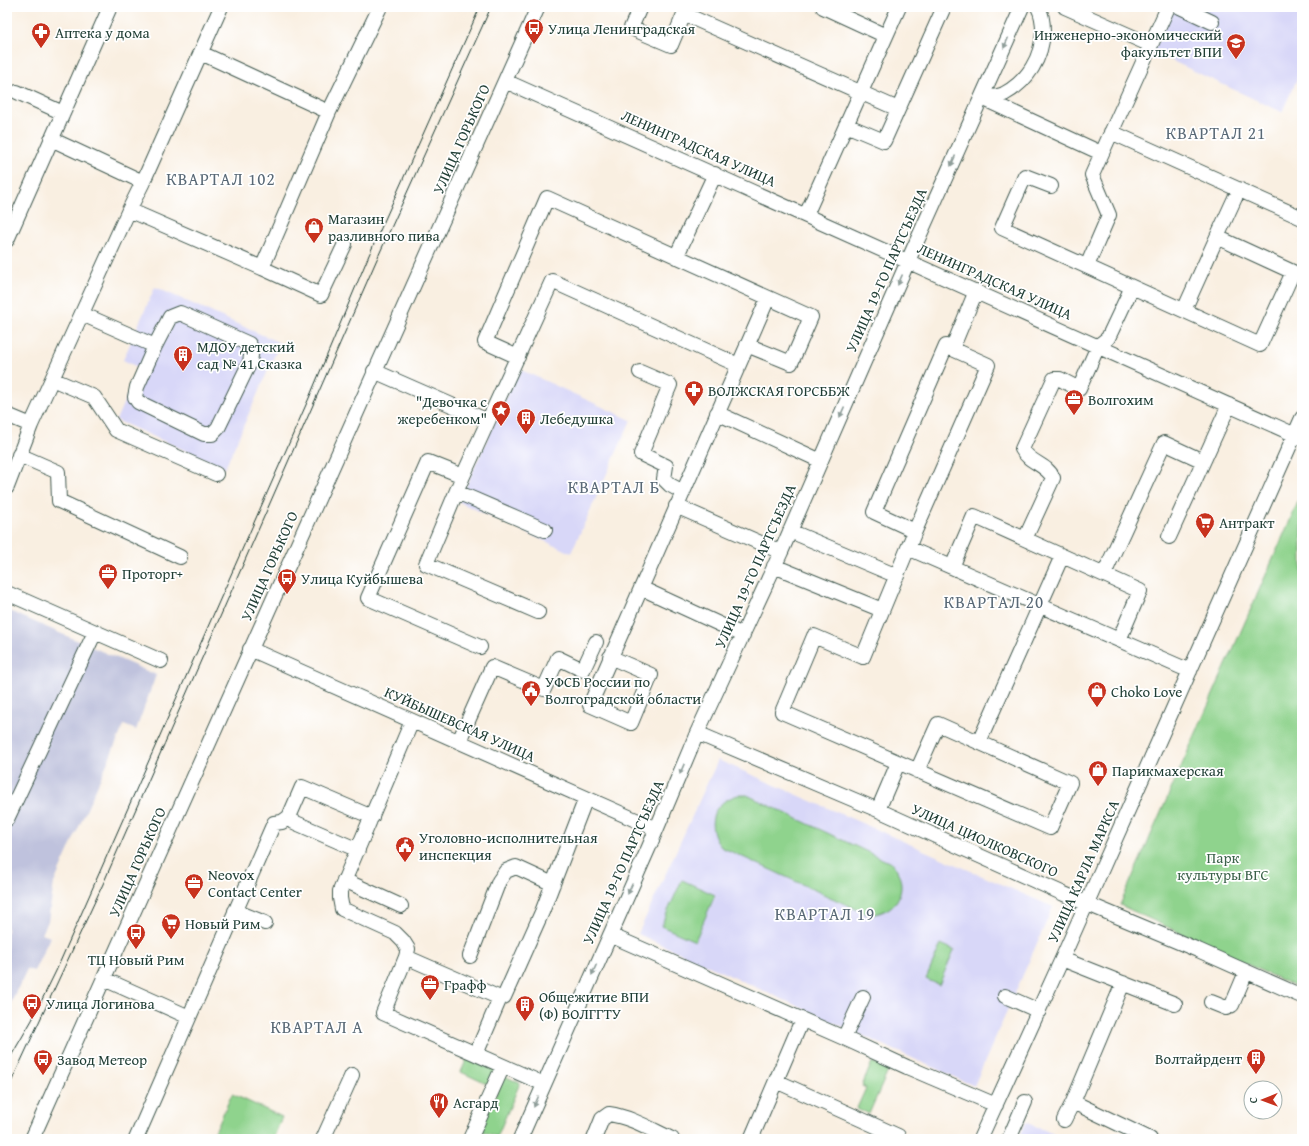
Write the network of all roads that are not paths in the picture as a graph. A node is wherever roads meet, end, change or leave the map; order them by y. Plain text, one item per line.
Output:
1 (110, 7) edge
2 (221, 7) edge
3 (380, 7) edge
4 (538, 7) edge
5 (640, 7) edge
6 (823, 7) edge
7 (899, 7) edge
8 (944, 7) edge
9 (1022, 7) edge
10 (1038, 7) edge
11 (1065, 7) edge
12 (1168, 7) edge
13 (1180, 7) edge
14 (686, 10) edge
15 (1212, 22) dead end
16 (886, 36) junction
17 (1151, 44) junction
18 (201, 53) junction
19 (505, 81) junction
20 (17, 92) dead end
21 (860, 93) junction
22 (982, 98) junction
23 (898, 110) junction
24 (329, 112) junction
25 (63, 114) junction
26 (846, 125) junction
27 (1111, 132) junction
28 (51, 140) junction
29 (1101, 153) junction
30 (715, 174) junction
31 (143, 182) junction
32 (1051, 186) dead end
33 (1239, 189) junction
34 (129, 210) junction
35 (806, 215) junction
36 (1302, 218) edge
37 (1217, 237) junction
38 (7, 240) edge
39 (345, 244) dead end
40 (676, 257) junction
41 (908, 261) junction
42 (1087, 266) junction
43 (262, 268) junction
44 (1132, 287) junction
45 (976, 291) junction
46 (768, 298) junction
47 (1184, 310) junction
48 (82, 314) junction
49 (747, 345) junction
50 (155, 346) junction
51 (1098, 346) junction
52 (952, 349) junction
53 (518, 357) junction
54 (738, 365) junction
55 (374, 371) junction
56 (640, 372) dead end
57 (52, 379) junction
58 (1229, 405) junction
59 (717, 413) junction
60 (7, 415) edge
61 (1302, 418) edge
62 (488, 421) junction
63 (31, 425) junction
64 (1298, 436) edge
65 (20, 455) junction
66 (821, 461) junction
67 (1203, 461) junction
68 (216, 474) dead end
69 (463, 476) junction
70 (7, 486) edge
71 (457, 492) junction
72 (683, 492) junction
73 (676, 506) junction
74 (545, 530) dead end
75 (790, 531) junction
76 (915, 531) junction
77 (1169, 537) dead end
78 (1025, 539) junction
79 (908, 548) junction
80 (781, 552) junction
81 (1062, 556) junction
82 (180, 557) dead end
83 (774, 566) junction
84 (952, 566) junction
85 (1104, 574) junction
86 (897, 576) junction
87 (641, 588) junction
88 (7, 593) edge
89 (1040, 605) junction
90 (882, 610) junction
91 (538, 612) dead end
92 (95, 632) junction
93 (743, 635) junction
94 (1119, 640) junction
95 (596, 642) dead end
96 (480, 647) dead end
97 (250, 649) junction
98 (610, 657) junction
99 (161, 661) dead end
100 (1190, 672) junction
101 (412, 721) junction
102 (698, 733) junction
103 (459, 741) junction
104 (980, 742) junction
105 (898, 763) junction
106 (917, 771) junction
107 (586, 798) junction
108 (878, 810) junction
109 (372, 817) junction
110 (7, 819) edge
111 (287, 819) junction
112 (656, 829) junction
113 (358, 850) junction
114 (344, 880) junction
115 (552, 884) junction
116 (1086, 903) junction
117 (401, 906) dead end
118 (236, 911) junction
119 (265, 923) dead end
120 (610, 935) junction
121 (470, 956) dead end
122 (406, 957) junction
123 (1062, 959) junction
124 (1246, 972) junction
125 (104, 979) junction
126 (1123, 983) junction
127 (1302, 994) edge
128 (1005, 996) dead end
129 (863, 997) dead end
130 (500, 998) junction
131 (1211, 1002) dead end
132 (1175, 1004) dead end
133 (1039, 1011) junction
134 (189, 1017) junction
135 (802, 1020) junction
136 (844, 1038) junction
137 (476, 1054) junction
138 (503, 1066) junction
139 (352, 1075) dead end
140 (776, 1081) junction
141 (544, 1084) junction
142 (1025, 1102) dead end
143 (1073, 1102) junction
144 (996, 1105) junction
145 (1064, 1120) dead end
146 (32, 1139) edge
147 (136, 1139) edge
148 (323, 1139) edge
149 (470, 1139) edge
150 (520, 1139) edge
151 (594, 1139) edge
152 (672, 1139) edge
153 (750, 1139) edge
154 (898, 1139) edge
155 (980, 1139) edge
156 (1008, 1139) edge
157 (1150, 1139) edge

1 - 25 street
2 - 18 street
3 - 24 street
4 - 19 street, УЛИЦА ГОРЬКОГО
5 - 14 street
6 - 16 street
7 - 16 street
8 - 23 street
9 -> 22 street, УЛИЦА 19-ГО ПАРТСЪЕЗДА
10 - 22 street
11 - 17 street
12 - 17 street
13 - 15 street
14 - 21 street
16 - 21 street
17 - 27 street
18 - 24 street
18 - 31 street
19 - 30 street, ЛЕНИНГРАДСКАЯ УЛИЦА
19 - 55 street, УЛИЦА ГОРЬКОГО
20 - 25 street
21 - 23 street
21 - 26 street
22 - 29 street
22 -> 41 street, УЛИЦА 19-ГО ПАРТСЪЕЗДА
23 - 26 street
24 - 43 street
25 - 28 street
26 - 35 street
27 - 29 street
27 - 33 street
28 - 31 street
28 - 38 street
29 - 42 street
30 - 35 street, ЛЕНИНГРАДСКАЯ УЛИЦА
30 - 40 street
31 - 34 street
32 - 42 street
33 - 36 street
33 - 37 street
34 - 43 street
34 - 48 street
35 - 41 street, ЛЕНИНГРАДСКАЯ УЛИЦА
37 - 47 street
37 - 47 street
39 - 43 street
40 - 46 street
40 - 53 street
41 - 45 street, ЛЕНИНГРАДСКАЯ УЛИЦА
41 -> 66 street, УЛИЦА 19-ГО ПАРТСЪЕЗДА
42 - 44 street
44 - 47 street
44 - 51 street
45 - 51 street, ЛЕНИНГРАДСКАЯ УЛИЦА
45 - 52 street
46 - 49 street
46 - 49 street
48 - 50 street
48 - 57 street
49 - 54 street
50 - 50 street
51 - 58 street, ЛЕНИНГРАДСКАЯ УЛИЦА
51 - 78 street
52 - 76 street
52 - 76 street
53 - 54 street
53 - 62 street
54 - 59 street
55 - 62 street
55 - 97 street, УЛИЦА ГОРЬКОГО
56 - 72 street
57 - 63 street
57 - 68 street
58 - 64 street, ЛЕНИНГРАДСКАЯ УЛИЦА
58 - 67 street
59 - 66 street
59 - 72 street
60 - 63 street
61 - 64 street, УЛИЦА КАРЛА МАРКСА
62 - 69 street
63 - 65 street
64 - 100 street, УЛИЦА КАРЛА МАРКСА
65 - 70 street
65 - 82 street
66 - 75 street, УЛИЦА 19-ГО ПАРТСЪЕЗДА
67 - 77 street
67 - 85 street
69 - 71 street
69 - 96 street
71 - 74 street
71 - 91 street
72 - 73 street
73 - 80 street
73 - 87 street
75 - 80 street, УЛИЦА 19-ГО ПАРТСЪЕЗДА
75 - 86 street
76 - 79 street
78 - 81 street
78 - 84 street
79 - 84 street
79 - 86 street
80 - 83 street, УЛИЦА 19-ГО ПАРТСЪЕЗДА
81 - 85 street
81 - 89 street
83 - 90 street
83 - 93 street, УЛИЦА 19-ГО ПАРТСЪЕЗДА
84 - 89 street
85 - 94 street
86 - 90 street
87 - 93 street
87 - 98 street
88 - 92 street
89 - 94 street
89 - 104 street
90 - 105 street
92 - 99 street
92 - 110 street
93 - 102 street, УЛИЦА 19-ГО ПАРТСЪЕЗДА
94 - 100 street
95 - 103 street
97 - 101 street, КУЙБЫШЕВСКАЯ УЛИЦА
97 - 125 street, УЛИЦА ГОРЬКОГО
98 - 98 street
100 - 116 street, УЛИЦА КАРЛА МАРКСА
101 - 103 street, КУЙБЫШЕВСКАЯ УЛИЦА
101 - 109 street
102 - 108 street, УЛИЦА ЦИОЛКОВСКОГО
102 -> 112 street, УЛИЦА 19-ГО ПАРТСЪЕЗДА
103 - 107 street, КУЙБЫШЕВСКАЯ УЛИЦА
104 - 106 street
104 - 106 street
105 - 106 street
105 - 108 street
107 - 112 street, КУЙБЫШЕВСКАЯ УЛИЦА
107 - 115 street
108 - 116 street, УЛИЦА ЦИОЛКОВСКОГО
109 - 111 street
109 - 113 street
111 - 113 street
111 - 118 street
112 -> 120 street, УЛИЦА 19-ГО ПАРТСЪЕЗДА
113 - 114 street
114 - 117 street
114 - 122 street
115 - 121 street
115 - 130 street
116 - 123 street, УЛИЦА КАРЛА МАРКСА
116 - 124 street, УЛИЦА ЦИОЛКОВСКОГО
118 - 119 street
118 - 134 street
120 - 135 street
120 -> 141 street, УЛИЦА 19-ГО ПАРТСЪЕЗДА
122 - 130 street
122 - 137 street
123 - 126 street
123 - 133 street, УЛИЦА КАРЛА МАРКСА
124 - 127 street, УЛИЦА ЦИОЛКОВСКОГО
124 - 131 street
125 - 134 street
125 - 146 street, УЛИЦА ГОРЬКОГО
126 - 132 street
126 - 143 street
128 - 133 street
129 - 136 street
130 - 137 street
133 - 144 street, УЛИЦА КАРЛА МАРКСА
134 - 147 street
135 - 136 street
135 - 140 street
136 - 144 street
137 - 138 street
138 - 141 street
138 - 149 street
139 - 148 street
140 - 153 street
140 - 154 street
141 -> 150 street, УЛИЦА 19-ГО ПАРТСЪЕЗДА
142 - 156 street
143 - 145 street
143 - 157 street
144 - 155 street, УЛИЦА КАРЛА МАРКСА
151 - 152 street

